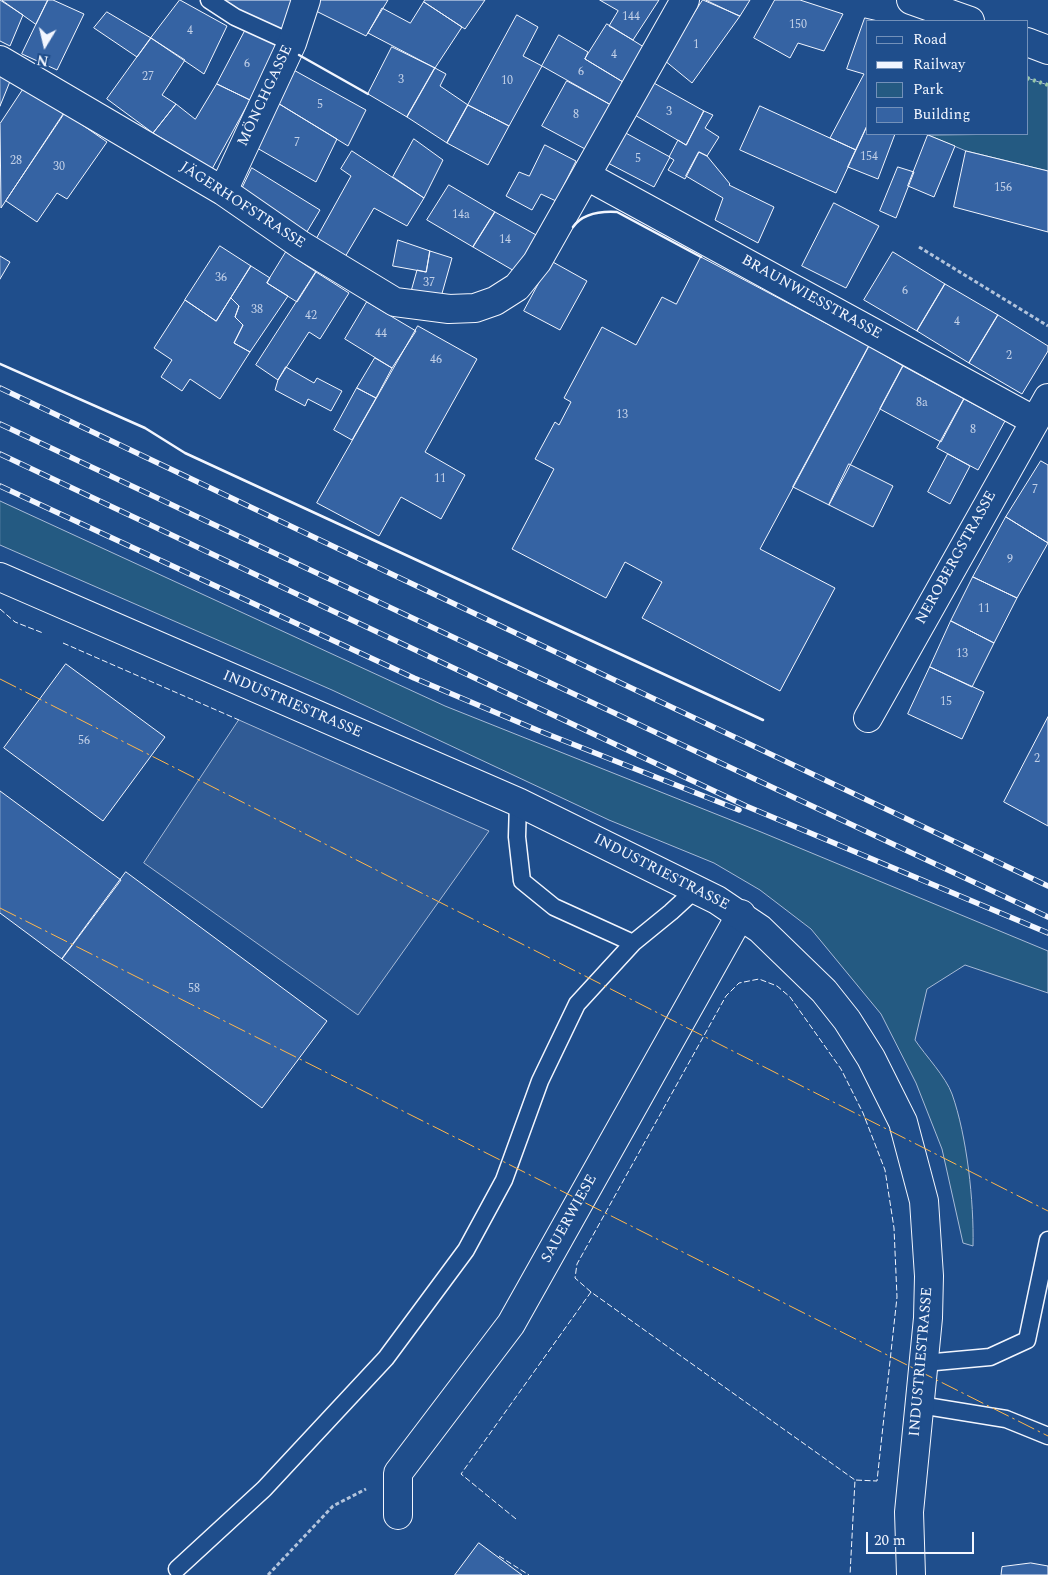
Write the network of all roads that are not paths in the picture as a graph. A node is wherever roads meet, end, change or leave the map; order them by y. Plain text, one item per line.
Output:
1 (209, 0) edge
2 (306, 0) edge
3 (686, 0) edge
4 (911, 0) edge
5 (967, 20) edge
6 (1028, 42) edge
7 (292, 43) junction
8 (1048, 50) edge
9 (0, 60) edge
10 (588, 176) junction
11 (223, 190) junction
12 (1041, 409) edge
13 (0, 577) edge
14 (868, 718) dead end
15 (518, 802) junction
16 (696, 889) junction
17 (741, 914) junction
18 (633, 943) junction
19 (1048, 1240) edge
20 (924, 1364) junction
21 (920, 1405) junction
22 (1048, 1436) edge
23 (398, 1515) dead end
24 (177, 1569) dead end
25 (911, 1575) edge

1 - 7 lane
2 - 7 street, MÖNCHGASSE
3 - 10 street
4 - 5 street
6 - 8 street
7 - 11 street, MÖNCHGASSE
9 - 11 street, JÄGERHOFSTRASSE
10 - 11 street, JÄGERHOFSTRASSE
10 - 12 street, BRAUNWIESSTRASSE
12 - 14 street, NEROBERGSTRASSE
13 - 15 street, INDUSTRIESTRASSE
15 - 16 street, INDUSTRIESTRASSE
15 - 18 lane
16 - 17 street, INDUSTRIESTRASSE
16 - 18 lane
17 - 20 street, INDUSTRIESTRASSE
17 - 23 street, SAUERWIESE
18 - 24 lane
19 - 20 lane
20 - 21 street, INDUSTRIESTRASSE
21 - 22 lane
21 - 25 street, INDUSTRIESTRASSE

